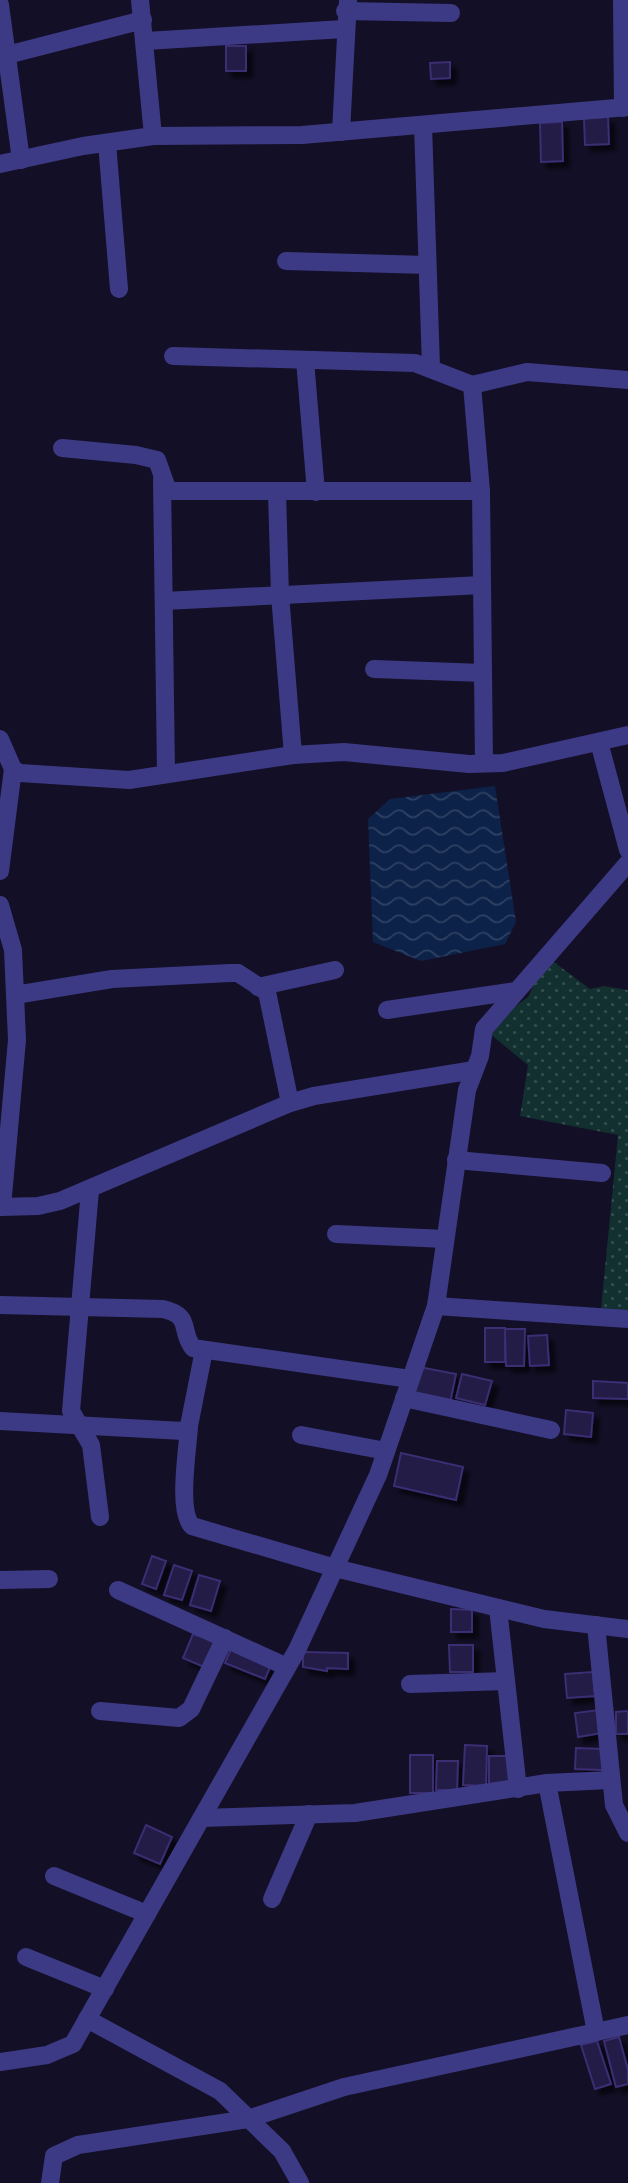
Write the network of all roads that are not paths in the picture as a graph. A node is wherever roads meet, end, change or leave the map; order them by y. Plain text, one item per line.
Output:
1 (140, 0) edge
2 (622, 0) edge
3 (0, 5) edge
4 (346, 13) edge
5 (451, 13) dead end
6 (143, 20) junction
7 (146, 41) junction
8 (7, 55) junction
9 (626, 107) edge
10 (423, 125) junction
11 (341, 132) junction
12 (153, 136) junction
13 (107, 143) junction
14 (22, 160) junction
15 (0, 164) edge
16 (286, 261) dead end
17 (427, 265) junction
18 (119, 289) dead end
19 (173, 356) dead end
20 (306, 360) junction
21 (431, 367) junction
22 (628, 380) edge
23 (472, 385) junction
24 (62, 449) dead end
25 (162, 481) junction
26 (481, 491) junction
27 (277, 492) junction
28 (316, 492) junction
29 (482, 585) junction
30 (281, 595) junction
31 (164, 601) junction
32 (374, 669) dead end
33 (483, 673) junction
34 (628, 735) edge
35 (0, 739) edge
36 (599, 742) junction
37 (293, 755) junction
38 (484, 763) junction
39 (13, 769) junction
40 (166, 773) junction
41 (628, 850) edge
42 (0, 871) edge
43 (625, 872) edge
44 (0, 905) edge
45 (0, 912) edge
46 (335, 970) dead end
47 (258, 987) junction
48 (516, 991) junction
49 (15, 995) junction
50 (387, 1010) dead end
51 (474, 1070) junction
52 (290, 1103) junction
53 (456, 1160) junction
54 (603, 1173) dead end
55 (90, 1190) junction
56 (1, 1207) edge
57 (335, 1234) dead end
58 (445, 1239) junction
59 (0, 1305) edge
60 (436, 1306) junction
61 (79, 1308) junction
62 (628, 1319) edge
63 (204, 1350) junction
64 (411, 1379) junction
65 (404, 1398) junction
66 (0, 1421) edge
67 (78, 1425) junction
68 (189, 1426) junction
69 (551, 1430) dead end
70 (301, 1435) dead end
71 (386, 1451) junction
72 (100, 1517) dead end
73 (335, 1568) junction
74 (49, 1578) dead end
75 (0, 1580) edge
76 (118, 1590) dead end
77 (498, 1608) junction
78 (596, 1625) junction
79 (628, 1629) edge
80 (225, 1638) junction
81 (287, 1667) junction
82 (506, 1681) junction
83 (411, 1684) dead end
84 (100, 1711) dead end
85 (610, 1780) junction
86 (547, 1783) junction
87 (518, 1789) junction
88 (309, 1814) junction
89 (202, 1818) junction
90 (628, 1833) edge
91 (54, 1876) dead end
92 (272, 1899) dead end
93 (147, 1914) junction
94 (26, 1958) dead end
95 (105, 1989) junction
96 (87, 2019) junction
97 (628, 2025) edge
98 (596, 2032) junction
99 (0, 2062) edge
100 (248, 2119) junction
101 (50, 2183) edge
102 (300, 2183) edge

1 - 6 street
2 - 9 street
3 - 8 street
4 - 5 street
4 - 7 street
4 - 11 street
6 - 7 street
6 - 8 street
7 - 12 street
8 - 14 street
9 - 10 street
10 - 11 street
10 - 17 street
11 - 12 street
12 - 13 street
13 - 14 street
13 - 18 street
14 - 15 street
16 - 17 street
17 - 21 street
19 - 20 street
20 - 21 street
20 - 28 street
21 - 23 street
22 - 23 street
23 - 26 street
24 - 25 street
25 - 27 street
25 - 31 street
26 - 28 street
26 - 29 street
27 - 28 street
27 - 30 street
29 - 30 street
29 - 33 street
30 - 31 street
30 - 37 street
31 - 40 street
32 - 33 street
33 - 38 street
34 - 36 street
35 - 39 street
36 - 38 street
36 - 41 street
37 - 38 street
37 - 40 street
39 - 40 street
39 - 42 street
43 - 48 street
44 - 45 street
45 - 49 street
46 - 47 street
47 - 49 street
47 - 52 street
48 - 50 street
48 - 51 street
49 - 56 street
51 - 52 street
51 - 53 street
52 - 55 street
53 - 54 street
53 - 58 street
55 - 56 street
55 - 61 street
57 - 58 street
58 - 60 street
59 - 61 street
60 - 62 street
60 - 64 street
61 - 63 street
61 - 67 street
63 - 64 street
63 - 68 street
64 - 65 street
65 - 69 street
65 - 71 street
66 - 67 street
67 - 68 street
67 - 72 street
68 - 73 street
70 - 71 street
71 - 73 street
73 - 77 street
73 - 81 street
74 - 75 street
76 - 80 street
77 - 78 street
77 - 82 street
78 - 79 street
78 - 85 street
80 - 81 street
80 - 84 street
81 - 89 street
82 - 83 street
82 - 87 street
85 - 86 street
85 - 90 street
86 - 87 street
86 - 98 street
87 - 88 street
88 - 89 street
88 - 92 street
89 - 93 street
91 - 93 street
93 - 95 street
94 - 95 street
95 - 96 street
96 - 99 street
96 - 100 street
97 - 98 street
98 - 100 street
100 - 101 street
100 - 102 street

